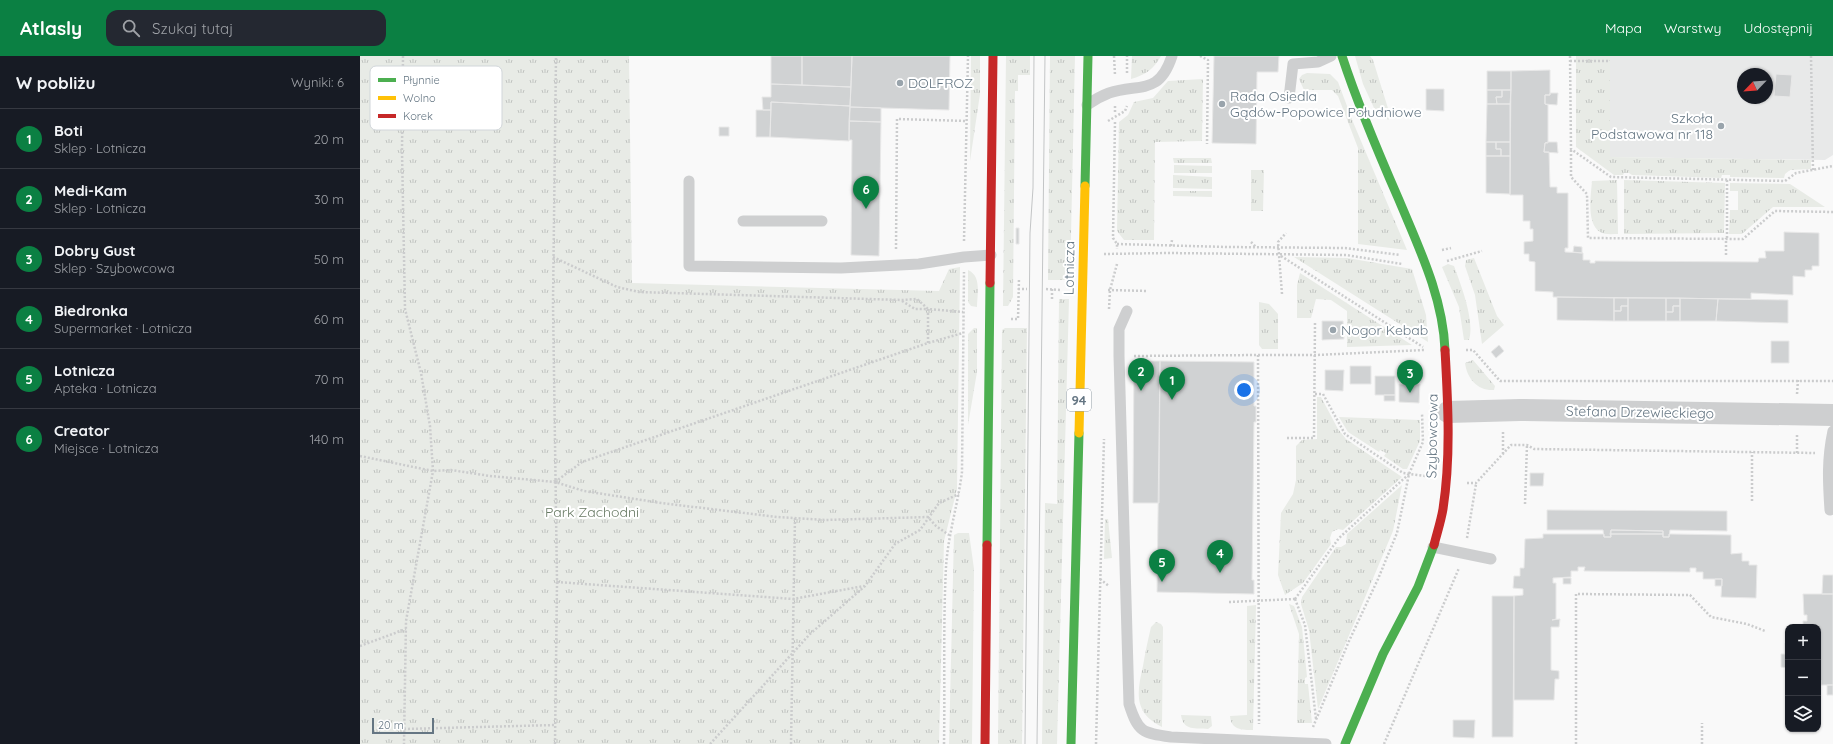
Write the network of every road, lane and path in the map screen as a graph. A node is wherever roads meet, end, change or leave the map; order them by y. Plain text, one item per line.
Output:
1 (403, 56) edge
2 (556, 56) edge
3 (968, 56) edge
4 (993, 56) edge
5 (1088, 56) edge
6 (1114, 56) edge
7 (1172, 56) edge
8 (1200, 56) edge
9 (1331, 56) edge
10 (1342, 56) edge
11 (1570, 56) edge
12 (1811, 56) edge
13 (1570, 61) junction
14 (1610, 61) dead end
15 (403, 66) edge
16 (1115, 82) dead end
17 (1289, 98) dead end
18 (1087, 105) junction
19 (967, 121) junction
20 (1115, 122) dead end
21 (402, 130) edge
22 (1207, 144) dead end
23 (1571, 149) junction
24 (1833, 166) edge
25 (1813, 171) junction
26 (1727, 180) junction
27 (689, 181) dead end
28 (1833, 212) edge
29 (743, 221) dead end
30 (822, 222) dead end
31 (1286, 233) dead end
32 (1727, 238) junction
33 (1172, 240) dead end
34 (1251, 242) dead end
35 (1117, 244) junction
36 (1171, 246) junction
37 (1256, 247) junction
38 (1278, 247) junction
39 (1117, 249) dead end
40 (1482, 251) dead end
41 (1103, 254) dead end
42 (1726, 254) dead end
43 (991, 255) junction
44 (1280, 255) junction
45 (1403, 256) dead end
46 (553, 257) junction
47 (964, 257) junction
48 (1456, 259) dead end
49 (1117, 264) dead end
50 (1406, 264) dead end
51 (896, 266) junction
52 (1019, 278) dead end
53 (1018, 289) junction
54 (1027, 289) dead end
55 (1046, 289) dead end
56 (1052, 289) junction
57 (1065, 290) dead end
58 (1109, 290) junction
59 (1148, 291) dead end
60 (1282, 294) dead end
61 (1052, 299) dead end
62 (902, 300) junction
63 (928, 310) junction
64 (1127, 311) dead end
65 (963, 312) junction
66 (1109, 313) dead end
67 (1006, 319) dead end
68 (1315, 322) dead end
69 (963, 333) junction
70 (928, 343) junction
71 (1446, 350) junction
72 (1258, 355) junction
73 (1316, 355) junction
74 (1119, 356) junction
75 (1833, 381) edge
76 (1315, 394) junction
77 (1448, 412) junction
78 (1422, 414) dead end
79 (1833, 415) edge
80 (1104, 431) dead end
81 (1833, 431) edge
82 (1797, 434) dead end
83 (1287, 438) dead end
84 (1527, 445) junction
85 (1752, 452) junction
86 (1797, 453) junction
87 (1828, 453) junction
88 (360, 456) edge
89 (433, 471) junction
90 (1409, 474) junction
91 (1446, 480) junction
92 (555, 482) junction
93 (1476, 483) junction
94 (959, 494) junction
95 (1752, 501) dead end
96 (1525, 504) dead end
97 (1830, 510) dead end
98 (928, 517) junction
99 (795, 518) junction
100 (949, 535) junction
101 (1433, 546) junction
102 (1465, 553) junction
103 (1490, 559) dead end
104 (557, 582) junction
105 (865, 586) junction
106 (793, 599) junction
107 (1295, 599) junction
108 (1229, 602) dead end
109 (1259, 602) junction
110 (406, 629) junction
111 (1765, 631) dead end
112 (360, 646) edge
113 (792, 655) junction
114 (1316, 720) junction
115 (1265, 724) dead end
116 (1702, 724) dead end
117 (555, 725) junction
118 (1307, 727) dead end
119 (1313, 727) junction
120 (404, 729) junction
121 (1308, 743) junction
122 (404, 744) edge
123 (555, 744) edge
124 (710, 744) edge
125 (791, 744) edge
126 (944, 744) edge
127 (985, 744) edge
128 (1071, 744) edge
129 (1096, 744) edge
130 (1326, 744) edge
131 (1345, 744) edge
132 (1384, 744) edge
133 (1576, 744) edge
134 (1702, 744) edge

1 - 15 path
2 - 46 path
3 - 19 path
4 - 43 main road
5 - 18 main road, Lotnicza / 94
6 - 16 path
7 - 18 lane
8 - 22 path
9 - 17 lane
10 - 71 main road, Szybowcowa
11 - 13 path
12 - 25 path
13 - 14 path
13 - 23 path
18 - 128 main road, Lotnicza / 94
19 - 47 path
19 - 51 path
20 - 35 path
21 - 89 path
23 - 26 path
23 - 32 path
24 - 25 path
25 - 26 path
26 - 32 path
27 - 51 lane
28 - 32 path
29 - 30 lane
31 - 38 path
32 - 42 path
33 - 36 path
34 - 37 path
35 - 36 path
35 - 39 path
36 - 37 path
37 - 38 path
38 - 44 path
38 - 45 path
40 - 48 path
41 - 44 path
43 - 47 lane
43 - 127 main road
44 - 50 path
44 - 60 path
44 - 73 path
46 - 62 path
46 - 92 path
47 - 51 lane
47 - 65 path
49 - 58 path
52 - 53 path
53 - 54 path
53 - 67 path
55 - 56 path
56 - 57 path
56 - 61 path
58 - 59 path
58 - 66 path
62 - 63 path
62 - 63 path
63 - 65 path
63 - 70 path
64 - 74 lane
65 - 69 path
68 - 73 path
69 - 70 path
69 - 94 path
70 - 92 path
71 - 75 path
71 - 77 main road, Szybowcowa
72 - 73 path
72 - 74 path
72 - 109 path
73 - 76 path
74 - 121 lane
76 - 83 path
76 - 90 path
77 - 79 street, Stefana Drzewieckiego
77 - 91 main road, Szybowcowa
78 - 90 path
80 - 129 path
81 - 87 lane
82 - 86 path
84 - 85 path
84 - 93 path
84 - 96 path
85 - 86 path
85 - 95 path
86 - 87 path
87 - 97 lane
88 - 89 path
89 - 92 path
89 - 110 path
90 - 91 path
90 - 107 path
90 - 114 path
91 - 93 path
91 - 101 main road, Szybowcowa
92 - 99 path
92 - 104 path
93 - 102 path
94 - 98 path
94 - 100 path
98 - 99 path
98 - 100 path
98 - 105 path
99 - 106 path
100 - 126 path
101 - 102 lane
101 - 131 main road, Szybowcowa
102 - 103 lane
102 - 132 path
104 - 106 path
104 - 117 path
105 - 106 path
105 - 113 path
106 - 113 path
107 - 109 path
107 - 114 path
108 - 109 path
109 - 115 path
110 - 112 path
110 - 120 path
111 - 133 path
113 - 124 path
113 - 125 path
114 - 119 path
116 - 134 path
117 - 120 path
117 - 123 path
118 - 119 path
119 - 121 path
120 - 122 path
121 - 130 lane

